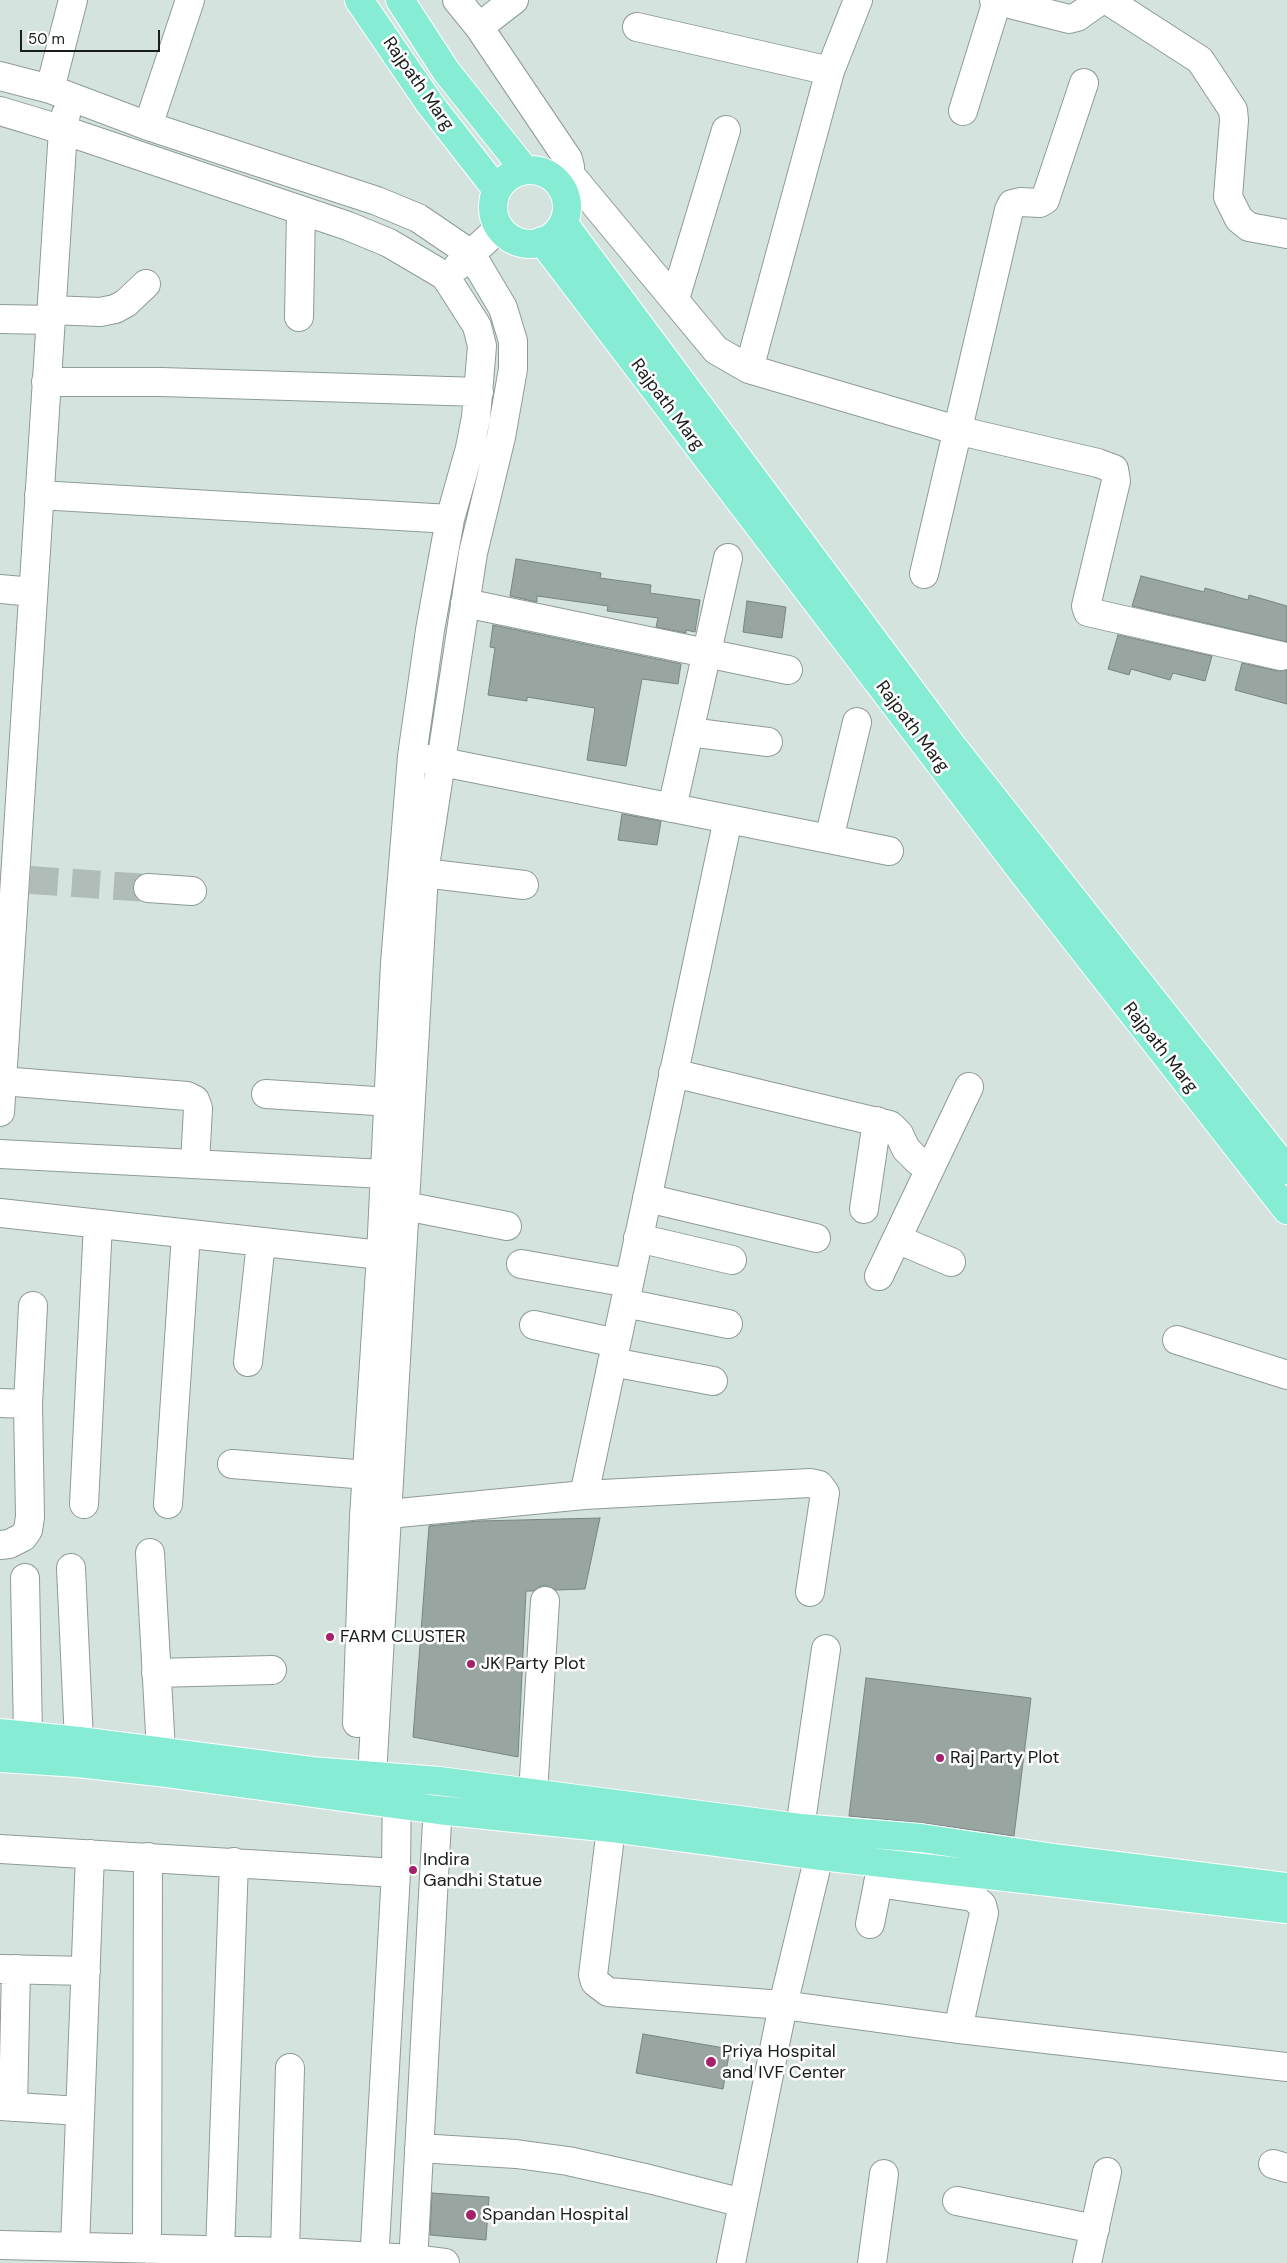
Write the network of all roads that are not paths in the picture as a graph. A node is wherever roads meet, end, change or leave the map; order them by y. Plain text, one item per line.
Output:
1 (73, 0) edge
2 (190, 0) edge
3 (359, 0) edge
4 (400, 0) edge
5 (457, 0) edge
6 (514, 0) edge
7 (858, 0) edge
8 (996, 0) edge
9 (1102, 0) edge
10 (1106, 0) edge
11 (637, 27) dead end
12 (480, 28) junction
13 (830, 71) junction
14 (0, 76) edge
15 (1084, 83) dead end
16 (60, 92) junction
17 (0, 111) edge
18 (963, 111) dead end
19 (148, 126) junction
20 (63, 130) junction
21 (726, 130) dead end
22 (524, 169) junction
23 (564, 178) junction
24 (497, 190) junction
25 (301, 211) junction
26 (564, 224) junction
27 (499, 228) junction
28 (1287, 234) edge
29 (542, 241) junction
30 (471, 254) junction
31 (445, 276) junction
32 (146, 284) dead end
33 (675, 299) junction
34 (51, 315) junction
35 (299, 317) dead end
36 (0, 319) edge
37 (749, 369) junction
38 (46, 382) junction
39 (479, 392) junction
40 (956, 430) junction
41 (39, 495) junction
42 (450, 519) junction
43 (728, 558) dead end
44 (924, 574) dead end
45 (0, 589) edge
46 (33, 592) junction
47 (465, 603) junction
48 (707, 653) junction
49 (1281, 656) dead end
50 (788, 670) dead end
51 (857, 722) dead end
52 (689, 732) junction
53 (768, 742) dead end
54 (412, 756) junction
55 (441, 761) junction
56 (672, 808) junction
57 (728, 819) junction
58 (829, 839) junction
59 (8, 847) edge
60 (889, 851) dead end
61 (424, 873) junction
62 (524, 885) dead end
63 (148, 888) tunnel mouth
64 (192, 891) dead end
65 (2, 1034) edge
66 (673, 1073) junction
67 (2, 1081) junction
68 (969, 1087) dead end
69 (266, 1094) dead end
70 (399, 1103) junction
71 (0, 1112) edge
72 (877, 1121) junction
73 (0, 1154) edge
74 (196, 1164) junction
75 (931, 1167) junction
76 (1287, 1170) edge
77 (384, 1174) junction
78 (647, 1198) junction
79 (405, 1206) junction
80 (864, 1208) dead end
81 (1287, 1210) edge
82 (0, 1213) edge
83 (98, 1224) junction
84 (507, 1226) dead end
85 (186, 1234) junction
86 (638, 1238) junction
87 (816, 1238) dead end
88 (897, 1239) junction
89 (261, 1242) junction
90 (391, 1257) junction
91 (732, 1260) dead end
92 (950, 1262) dead end
93 (521, 1264) dead end
94 (879, 1276) dead end
95 (627, 1293) junction
96 (33, 1306) dead end
97 (728, 1324) dead end
98 (534, 1325) dead end
99 (1177, 1340) dead end
100 (614, 1353) junction
101 (248, 1362) dead end
102 (1287, 1375) edge
103 (713, 1381) dead end
104 (0, 1403) edge
105 (28, 1404) junction
106 (232, 1464) dead end
107 (367, 1475) junction
108 (584, 1495) junction
109 (84, 1504) dead end
110 (168, 1504) dead end
111 (376, 1515) junction
112 (0, 1545) edge
113 (150, 1553) dead end
114 (71, 1568) dead end
115 (25, 1578) dead end
116 (810, 1592) dead end
117 (544, 1601) dead end
118 (826, 1649) dead end
119 (272, 1670) dead end
120 (156, 1673) junction
121 (0, 1733) edge
122 (28, 1735) junction
123 (79, 1741) junction
124 (160, 1751) junction
125 (0, 1758) edge
126 (375, 1776) junction
127 (439, 1781) junction
128 (532, 1793) junction
129 (397, 1804) junction
130 (438, 1810) junction
131 (611, 1828) junction
132 (800, 1828) junction
133 (0, 1849) edge
134 (90, 1854) junction
135 (819, 1856) junction
136 (148, 1857) junction
137 (234, 1862) junction
138 (396, 1872) junction
139 (880, 1873) junction
140 (1287, 1887) edge
141 (1287, 1909) edge
142 (870, 1924) dead end
143 (8, 1969) edge
144 (86, 1971) junction
145 (783, 2006) junction
146 (958, 2030) junction
147 (1287, 2067) edge
148 (290, 2068) dead end
149 (7, 2107) edge
150 (80, 2110) junction
151 (419, 2148) junction
152 (1107, 2172) dead end
153 (884, 2174) dead end
154 (957, 2201) dead end
155 (743, 2203) junction
156 (1095, 2229) junction
157 (76, 2247) junction
158 (147, 2249) junction
159 (17, 2252) edge
160 (284, 2252) junction
161 (213, 2255) edge
162 (374, 2260) edge
163 (413, 2261) edge
164 (445, 2263) edge
165 (731, 2263) edge
166 (872, 2263) edge
167 (1087, 2263) edge

1 - 16 street
2 - 19 street
3 - 24 main road, Rajpath Marg
4 - 22 main road, Rajpath Marg
5 - 12 street
6 - 12 street
7 - 13 street
8 - 9 street
8 - 18 street
10 - 28 street
11 - 13 street
12 - 23 street
13 - 37 street
14 - 16 street
15 - 40 street
16 - 19 street
16 - 20 street
17 - 20 street
19 - 30 street
20 - 25 street
20 - 34 street
21 - 33 street
22 - 23 main road
22 - 24 main road
23 - 26 main road
23 - 33 street
24 - 27 main road
25 - 31 street
25 - 35 street
26 - 29 main road
26 - 76 main road, Rajpath Marg
27 - 29 main road
27 - 30 street
29 - 81 main road, Rajpath Marg
30 - 31 street
30 - 47 street
31 - 39 street
32 - 34 street
33 - 37 street
34 - 36 street
34 - 38 street
37 - 40 street
38 - 39 street
38 - 41 street
39 - 42 street
40 - 44 street
40 - 49 street
41 - 42 street
41 - 46 street
42 - 54 street
43 - 48 street
45 - 46 street
46 - 59 street
47 - 48 street
47 - 55 street
48 - 50 street
48 - 52 street
51 - 58 street
52 - 53 street
52 - 56 street
54 - 55 street
54 - 70 street
55 - 56 street
55 - 61 street
56 - 57 street
57 - 58 street
57 - 66 street
58 - 60 street
59 - 65 street
61 - 62 street
61 - 70 street
63 - 64 street
65 - 67 street
66 - 72 street
66 - 78 street
67 - 71 street
67 - 74 street
68 - 75 street
69 - 70 street
70 - 77 street
70 - 79 street
72 - 75 street
72 - 80 street
73 - 74 street
74 - 77 street
75 - 88 street
77 - 90 street
78 - 86 street
78 - 87 street
79 - 84 street
79 - 90 street
82 - 83 street
83 - 85 street
83 - 109 street
85 - 89 street
85 - 110 street
86 - 91 street
86 - 95 street
88 - 92 street
88 - 94 street
89 - 90 street
89 - 101 street
90 - 107 street
90 - 111 street
93 - 95 street
95 - 97 street
95 - 100 street
96 - 105 street
98 - 100 street
99 - 102 street
100 - 103 street
100 - 108 street
104 - 105 street
105 - 112 street
106 - 107 street
107 - 111 street
108 - 111 street
108 - 116 street
111 - 126 street
113 - 120 street
114 - 123 street
115 - 122 street
117 - 128 street
118 - 132 street
119 - 120 street
120 - 124 street
121 - 122 main road
122 - 123 main road
123 - 124 main road
124 - 126 main road
125 - 129 main road
126 - 127 main road
126 - 129 street
127 - 128 main road
127 - 130 street
128 - 132 main road
129 - 130 main road
129 - 138 street
130 - 131 main road
130 - 151 street
131 - 135 main road
131 - 145 street
132 - 140 main road
133 - 134 street
134 - 136 street
134 - 144 street
135 - 139 main road
135 - 145 street
136 - 137 street
136 - 158 street
137 - 138 street
137 - 161 street
138 - 162 street
139 - 141 main road
139 - 142 street
139 - 146 street
143 - 144 street
143 - 149 street
144 - 150 street
145 - 146 street
145 - 155 street
146 - 147 street
148 - 160 street
149 - 150 street
150 - 157 street
151 - 155 street
151 - 163 street
152 - 156 street
153 - 166 street
154 - 156 street
155 - 165 street
156 - 167 street
157 - 158 street
157 - 159 street
158 - 161 street
160 - 161 street
160 - 162 street
162 - 163 street
163 - 164 street

